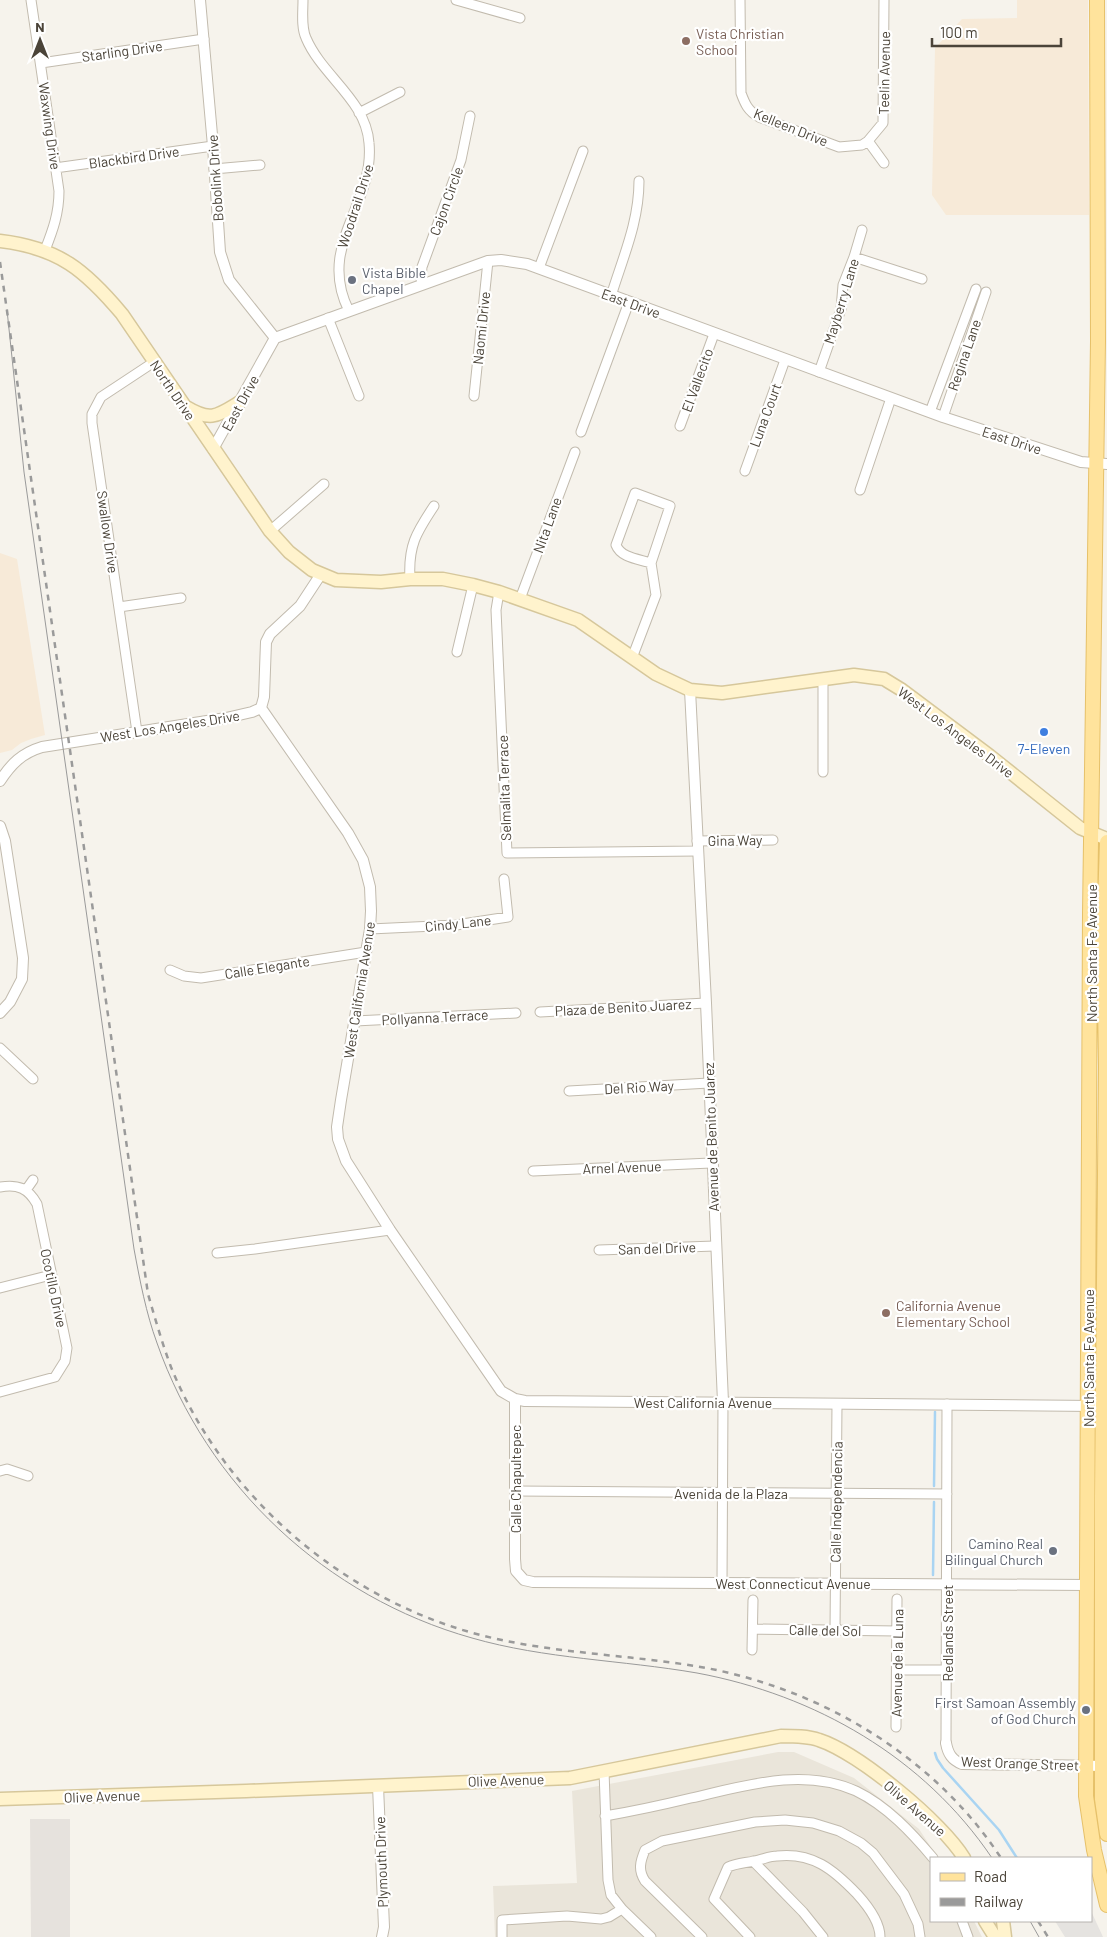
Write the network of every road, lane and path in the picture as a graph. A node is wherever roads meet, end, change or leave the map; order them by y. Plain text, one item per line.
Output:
1 (31, 0) edge
2 (200, 0) edge
3 (303, 0) edge
4 (456, 0) edge
5 (740, 0) edge
6 (884, 0) edge
7 (1097, 0) edge
8 (520, 18) dead end
9 (204, 39) junction
10 (41, 63) junction
11 (400, 92) dead end
12 (359, 113) junction
13 (470, 116) dead end
14 (868, 141) junction
15 (213, 146) junction
16 (583, 151) dead end
17 (884, 162) dead end
18 (260, 165) dead end
19 (56, 168) junction
20 (214, 168) junction
21 (639, 181) dead end
22 (862, 230) dead end
23 (0, 241) edge
24 (45, 250) junction
25 (854, 257) junction
26 (488, 261) junction
27 (539, 268) junction
28 (922, 279) dead end
29 (422, 284) junction
30 (976, 289) dead end
31 (986, 292) dead end
32 (610, 296) junction
33 (629, 302) junction
34 (349, 311) junction
35 (328, 318) junction
36 (714, 334) junction
37 (275, 338) junction
38 (785, 360) junction
39 (154, 362) junction
40 (819, 372) junction
41 (359, 396) dead end
42 (474, 396) dead end
43 (891, 398) junction
44 (240, 402) junction
45 (183, 405) junction
46 (930, 412) junction
47 (943, 417) junction
48 (680, 426) dead end
49 (581, 432) dead end
50 (213, 450) junction
51 (575, 452) dead end
52 (1101, 464) edge
53 (744, 471) dead end
54 (324, 484) dead end
55 (860, 490) dead end
56 (434, 506) dead end
57 (270, 531) junction
58 (651, 562) junction
59 (322, 574) junction
60 (410, 579) junction
61 (473, 585) junction
62 (499, 592) junction
63 (181, 598) dead end
64 (520, 599) junction
65 (119, 607) junction
66 (457, 652) dead end
67 (632, 658) junction
68 (823, 680) junction
69 (690, 690) junction
70 (261, 708) junction
71 (137, 732) junction
72 (823, 772) dead end
73 (0, 781) edge
74 (0, 826) edge
75 (1092, 833) junction
76 (773, 840) dead end
77 (1107, 841) edge
78 (698, 846) junction
79 (504, 879) dead end
80 (370, 929) junction
81 (366, 952) junction
82 (170, 970) dead end
83 (706, 1003) junction
84 (540, 1012) dead end
85 (0, 1013) edge
86 (516, 1013) dead end
87 (354, 1021) junction
88 (0, 1048) edge
89 (1107, 1066) edge
90 (34, 1079) dead end
91 (709, 1083) junction
92 (569, 1091) dead end
93 (712, 1163) junction
94 (534, 1171) dead end
95 (34, 1180) dead end
96 (0, 1187) edge
97 (26, 1190) junction
98 (1106, 1201) edge
99 (390, 1230) junction
100 (715, 1246) junction
101 (599, 1250) dead end
102 (217, 1253) dead end
103 (1089, 1258) junction
104 (51, 1275) junction
105 (0, 1288) edge
106 (1104, 1318) junction
107 (0, 1392) edge
108 (515, 1399) junction
109 (722, 1402) junction
110 (837, 1404) junction
111 (947, 1404) junction
112 (1089, 1406) junction
113 (1105, 1406) edge
114 (0, 1471) edge
115 (28, 1476) dead end
116 (515, 1491) junction
117 (722, 1492) junction
118 (835, 1494) junction
119 (947, 1494) junction
120 (515, 1559) joint
121 (722, 1583) junction
122 (834, 1584) junction
123 (947, 1584) junction
124 (1087, 1585) junction
125 (1104, 1586) edge
126 (897, 1599) dead end
127 (753, 1600) dead end
128 (753, 1629) junction
129 (835, 1630) junction
130 (897, 1631) junction
131 (752, 1650) dead end
132 (897, 1670) junction
133 (947, 1670) junction
134 (896, 1727) dead end
135 (946, 1743) joint
136 (1086, 1766) junction
137 (1105, 1766) edge
138 (604, 1771) junction
139 (378, 1786) junction
140 (0, 1799) edge
141 (605, 1816) junction
142 (1107, 1834) edge
143 (933, 1857) edge
144 (963, 1857) edge
145 (753, 1861) junction
146 (1097, 1863) junction
147 (1107, 1877) edge
148 (1107, 1904) edge
149 (622, 1909) junction
150 (962, 1922) edge
151 (986, 1922) edge
152 (1003, 1922) edge
153 (382, 1937) edge
154 (502, 1937) edge
155 (650, 1937) edge
156 (702, 1937) edge
157 (750, 1937) edge
158 (823, 1937) edge
159 (880, 1937) edge
160 (920, 1937) edge
161 (968, 1937) edge
162 (995, 1937) edge
163 (1004, 1937) edge

1 - 10 street, Waxwing Drive
2 - 9 street, Bobolink Drive
3 - 12 street, Woodrail Drive
4 - 8 street
5 - 14 street, Kelleen Drive
6 - 14 street, Teelin Avenue
7 - 52 main road, North Santa Fe Avenue
9 - 10 street, Starling Drive
9 - 15 street, Bobolink Drive
10 - 19 street, Waxwing Drive
11 - 12 street
12 - 34 street, Woodrail Drive
13 - 29 street, Cajon Circle
14 - 17 street
15 - 19 street, Blackbird Drive
15 - 20 street, Bobolink Drive
16 - 27 street
18 - 20 street
19 - 24 street, Waxwing Drive
20 - 37 street, Bobolink Drive
21 - 32 street
22 - 25 street, Mayberry Lane
23 - 24 main road, North Drive
24 - 39 main road, North Drive
25 - 28 street
25 - 40 street, Mayberry Lane
26 - 27 street, East Drive
26 - 29 street, East Drive
26 - 42 street, Naomi Drive
27 - 32 street, East Drive
29 - 34 street, East Drive
30 - 46 street
31 - 47 street, Regina Lane
32 - 33 street, East Drive
33 - 36 street, East Drive
33 - 49 street
34 - 35 street, East Drive
35 - 37 street, East Drive
35 - 41 street
36 - 38 street, East Drive
36 - 48 street, El Vallecito
37 - 44 street, East Drive
38 - 40 street, East Drive
38 - 53 street, Luna Court
39 - 45 main road, North Drive
39 - 65 street, Swallow Drive
40 - 43 street, East Drive
43 - 46 street, East Drive
43 - 55 street
44 - 45 main road
44 - 50 street, East Drive
45 - 50 main road, North Drive
46 - 47 street, East Drive
47 - 52 street, East Drive
50 - 57 main road, North Drive
51 - 64 street, Nita Lane
52 - 75 main road, North Santa Fe Avenue
54 - 57 street
56 - 60 street
57 - 59 main road, North Drive
58 - 58 street
58 - 67 street
59 - 60 main road, West Los Angeles Drive
59 - 70 street
60 - 61 main road, West Los Angeles Drive
61 - 62 main road, West Los Angeles Drive
61 - 66 street
62 - 64 main road, West Los Angeles Drive
62 - 78 street, Selmalita Terrace
63 - 65 street
64 - 67 main road, West Los Angeles Drive
65 - 71 street, Swallow Drive
67 - 69 main road, West Los Angeles Drive
68 - 69 main road, West Los Angeles Drive
68 - 72 street
68 - 75 main road, West Los Angeles Drive
69 - 78 street, Avenue de Benito Juarez
70 - 71 street, West Los Angeles Drive
70 - 80 street, West California Avenue
71 - 73 street, West Los Angeles Drive
74 - 85 street
75 - 77 main road, West Los Angeles Drive
75 - 103 main road, North Santa Fe Avenue
76 - 78 street, Gina Way
77 - 89 main road, North Santa Fe Avenue
78 - 83 street, Avenue de Benito Juarez
79 - 80 street, Cindy Lane
80 - 81 street, West California Avenue
81 - 82 street, Calle Elegante
81 - 87 street, West California Avenue
83 - 84 street, Plaza de Benito Juarez
83 - 91 street, Avenue de Benito Juarez
86 - 87 street, Pollyanna Terrace
87 - 99 street, West California Avenue
88 - 90 street
89 - 98 main road, North Santa Fe Avenue
91 - 92 street, Del Rio Way
91 - 93 street, Avenue de Benito Juarez
93 - 94 street, Arnel Avenue
93 - 100 street, Avenue de Benito Juarez
95 - 97 street
96 - 97 street
97 - 104 street, Ocotillo Drive
98 - 106 main road, North Santa Fe Avenue
99 - 102 street
99 - 108 street, West California Avenue
100 - 101 street, San del Drive
100 - 109 street, Avenue de Benito Juarez
103 - 106 main road
103 - 112 main road, North Santa Fe Avenue
104 - 105 street
104 - 107 street, Ocotillo Drive
106 - 113 main road, North Santa Fe Avenue
108 - 109 street, West California Avenue
108 - 116 street, Calle Chapultepec
109 - 110 street, West California Avenue
109 - 117 street, Avenue de Benito Juarez
110 - 111 street, West California Avenue
110 - 118 street, Calle Independencia
111 - 112 street, West California Avenue
111 - 119 street, Redlands Street
112 - 113 street, West California Avenue
112 - 124 main road, North Santa Fe Avenue
113 - 125 main road, North Santa Fe Avenue
114 - 115 street
116 - 117 street, Avenida de la Plaza
116 - 120 street, Calle Chapultepec
117 - 118 street, Avenida de la Plaza
117 - 121 street, Avenue de Benito Juarez
118 - 119 street, Avenida de la Plaza
118 - 122 street, Calle Independencia
119 - 123 street, Redlands Street
120 - 121 street, West Connecticut Avenue
121 - 122 street, West Connecticut Avenue
122 - 123 street, West Connecticut Avenue
122 - 129 street, Calle Independencia
123 - 124 street, West Connecticut Avenue
123 - 133 street, Redlands Street
124 - 136 main road, North Santa Fe Avenue
125 - 137 main road, North Santa Fe Avenue
126 - 130 street, Avenue de la Luna
127 - 128 street
128 - 129 street, Calle del Sol
128 - 131 street
129 - 130 street, Calle del Sol
130 - 132 street, Avenue de la Luna
132 - 133 street
132 - 134 street, Avenue de la Luna
133 - 135 street, Redlands Street
135 - 136 street, West Orange Street
136 - 137 street, West Orange Street
136 - 146 main road, North Santa Fe Avenue
137 - 142 main road, North Santa Fe Avenue
138 - 139 main road, Olive Avenue
138 - 141 street
138 - 144 main road, Olive Avenue
139 - 140 main road, Olive Avenue
139 - 153 street, Plymouth Drive
141 - 143 street
141 - 149 street
145 - 157 street
145 - 158 street
145 - 159 street
146 - 147 main road
146 - 148 main road, North Santa Fe Avenue
149 - 154 street
149 - 155 street
150 - 161 street
151 - 162 main road
152 - 163 main road
156 - 160 street

